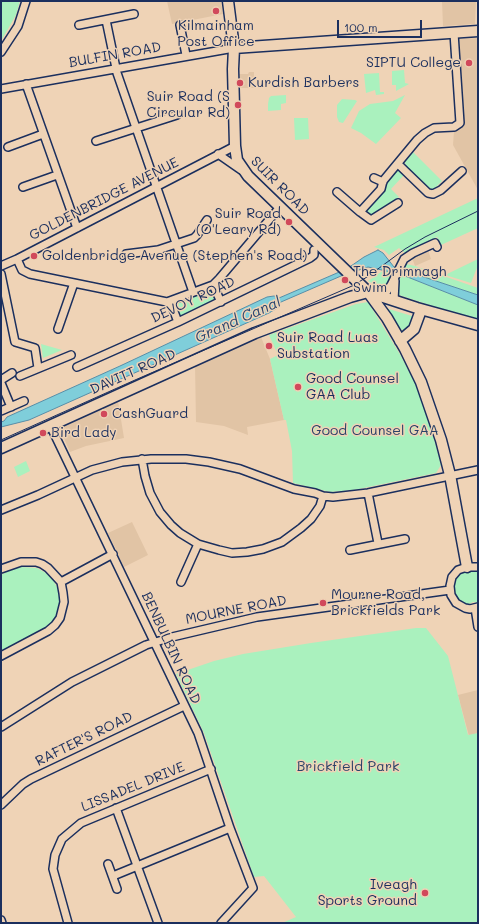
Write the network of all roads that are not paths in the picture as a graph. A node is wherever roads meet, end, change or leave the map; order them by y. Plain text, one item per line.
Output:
1 (26, 1) edge
2 (228, 1) edge
3 (134, 14) dead end
4 (106, 20) junction
5 (79, 25) dead end
6 (180, 25) dead end
7 (478, 31) edge
8 (454, 33) junction
9 (234, 48) junction
10 (1, 52) edge
11 (186, 55) junction
12 (116, 68) junction
13 (26, 84) junction
14 (1, 89) edge
15 (178, 115) dead end
16 (136, 128) junction
17 (43, 134) junction
18 (96, 141) dead end
19 (235, 146) junction
20 (8, 147) dead end
21 (218, 154) junction
22 (398, 164) junction
23 (244, 170) junction
24 (462, 171) dead end
25 (57, 175) junction
26 (374, 178) dead end
27 (383, 182) junction
28 (23, 187) dead end
29 (156, 187) junction
30 (337, 192) dead end
31 (398, 203) dead end
32 (280, 207) junction
33 (360, 212) junction
34 (207, 220) dead end
35 (77, 228) junction
36 (176, 244) junction
37 (438, 247) dead end
38 (314, 250) dead end
39 (126, 254) dead end
40 (16, 259) junction
41 (1, 266) edge
42 (1, 274) edge
43 (395, 278) junction
44 (74, 283) junction
45 (214, 285) junction
46 (193, 292) junction
47 (368, 292) junction
48 (383, 297) junction
49 (394, 301) junction
50 (170, 302) junction
51 (221, 302) junction
52 (421, 310) junction
53 (178, 322) junction
54 (478, 325) edge
55 (58, 329) dead end
56 (400, 341) junction
57 (71, 355) dead end
58 (77, 367) dead end
59 (38, 368) junction
60 (12, 373) dead end
61 (20, 376) dead end
62 (1, 380) edge
63 (1, 383) edge
64 (24, 401) dead end
65 (11, 406) junction
66 (1, 411) edge
67 (50, 425) junction
68 (1, 448) edge
69 (142, 459) junction
70 (478, 470) edge
71 (450, 475) junction
72 (75, 477) junction
73 (368, 493) junction
74 (323, 496) junction
75 (1, 510) edge
76 (405, 539) dead end
77 (378, 543) junction
78 (198, 544) junction
79 (350, 550) dead end
80 (113, 554) junction
81 (466, 567) junction
82 (478, 568) edge
83 (1, 569) edge
84 (61, 582) junction
85 (182, 582) dead end
86 (450, 590) junction
87 (476, 608) edge
88 (478, 627) edge
89 (154, 642) junction
90 (1, 656) edge
91 (184, 706) junction
92 (1, 727) edge
93 (211, 769) junction
94 (1, 805) edge
95 (116, 808) junction
96 (230, 828) junction
97 (108, 864) dead end
98 (138, 866) junction
99 (113, 876) junction
100 (117, 889) dead end
101 (1, 920) edge
102 (155, 922) edge
103 (2, 923) edge
104 (68, 923) edge
105 (221, 923) edge

1 - 10 street
2 - 9 main road, SUIR ROAD
3 - 4 street
4 - 5 street
4 - 12 street
6 - 11 street
7 - 8 main road
8 - 9 main road
8 - 22 street
9 - 11 street, BULFIN ROAD
9 - 19 main road, SUIR ROAD
11 - 12 street, BULFIN ROAD
12 - 13 street, BULFIN ROAD
12 - 16 street
13 - 14 street, BULFIN ROAD
13 - 17 street
15 - 16 street
16 - 18 street
16 - 29 street
17 - 20 street
17 - 25 street
19 - 21 street, GOLDENBRIDGE AVENUE
19 - 23 main road, SUIR ROAD
21 - 23 street
21 - 29 street, GOLDENBRIDGE AVENUE
22 - 24 street
22 - 27 street
23 - 32 main road, SUIR ROAD
25 - 28 street
25 - 35 street
26 - 27 street
27 - 33 street
29 - 35 street, GOLDENBRIDGE AVENUE
29 - 36 street
30 - 33 street
31 - 33 street
32 - 45 street
32 - 47 main road, SUIR ROAD
34 - 36 street
35 - 40 street, GOLDENBRIDGE AVENUE
36 - 39 street
36 - 46 street
37 - 43 street
38 - 51 street, DEVOY ROAD
40 - 41 street, GOLDENBRIDGE AVENUE
40 - 44 street
42 - 59 street
43 - 48 street
43 - 49 street
44 - 50 street
44 - 55 street
45 - 46 street
45 - 51 street
46 - 50 street
47 - 48 main road
47 - 56 main road
47 - 67 main road, DAVITT ROAD
48 - 49 main road
49 - 52 main road
50 - 53 street
51 - 53 street, DEVOY ROAD
52 - 54 main road
52 - 56 main road
53 - 58 street, DEVOY ROAD
56 - 71 main road
57 - 59 street
59 - 61 street
60 - 62 street
63 - 65 street
64 - 65 street
65 - 66 street
67 - 68 main road, DAVITT ROAD
67 - 72 street, BENBULBIN ROAD
69 - 72 street
69 - 74 street
69 - 78 street
70 - 71 street
71 - 73 street
71 - 81 main road
72 - 75 street
72 - 80 street, BENBULBIN ROAD
73 - 74 street
73 - 77 street
74 - 78 street
76 - 77 street
77 - 79 street
78 - 85 street
80 - 84 street
80 - 89 street, BENBULBIN ROAD
81 - 82 street
81 - 86 street
83 - 84 street
84 - 90 street
86 - 87 street
86 - 89 street, MOURNE ROAD
87 - 88 street
89 - 91 street, BENBULBIN ROAD
89 - 92 street, MOURNE ROAD
91 - 93 street, BENBULBIN ROAD
91 - 94 street, RAFTER'S ROAD
93 - 95 street, LISSADEL DRIVE
93 - 96 street, BENBULBIN ROAD
95 - 98 street
95 - 104 street, LISSADEL DRIVE
96 - 98 street
96 - 105 street, BENBULBIN ROAD
97 - 99 street
98 - 99 street
98 - 102 street
99 - 100 street
101 - 103 street

